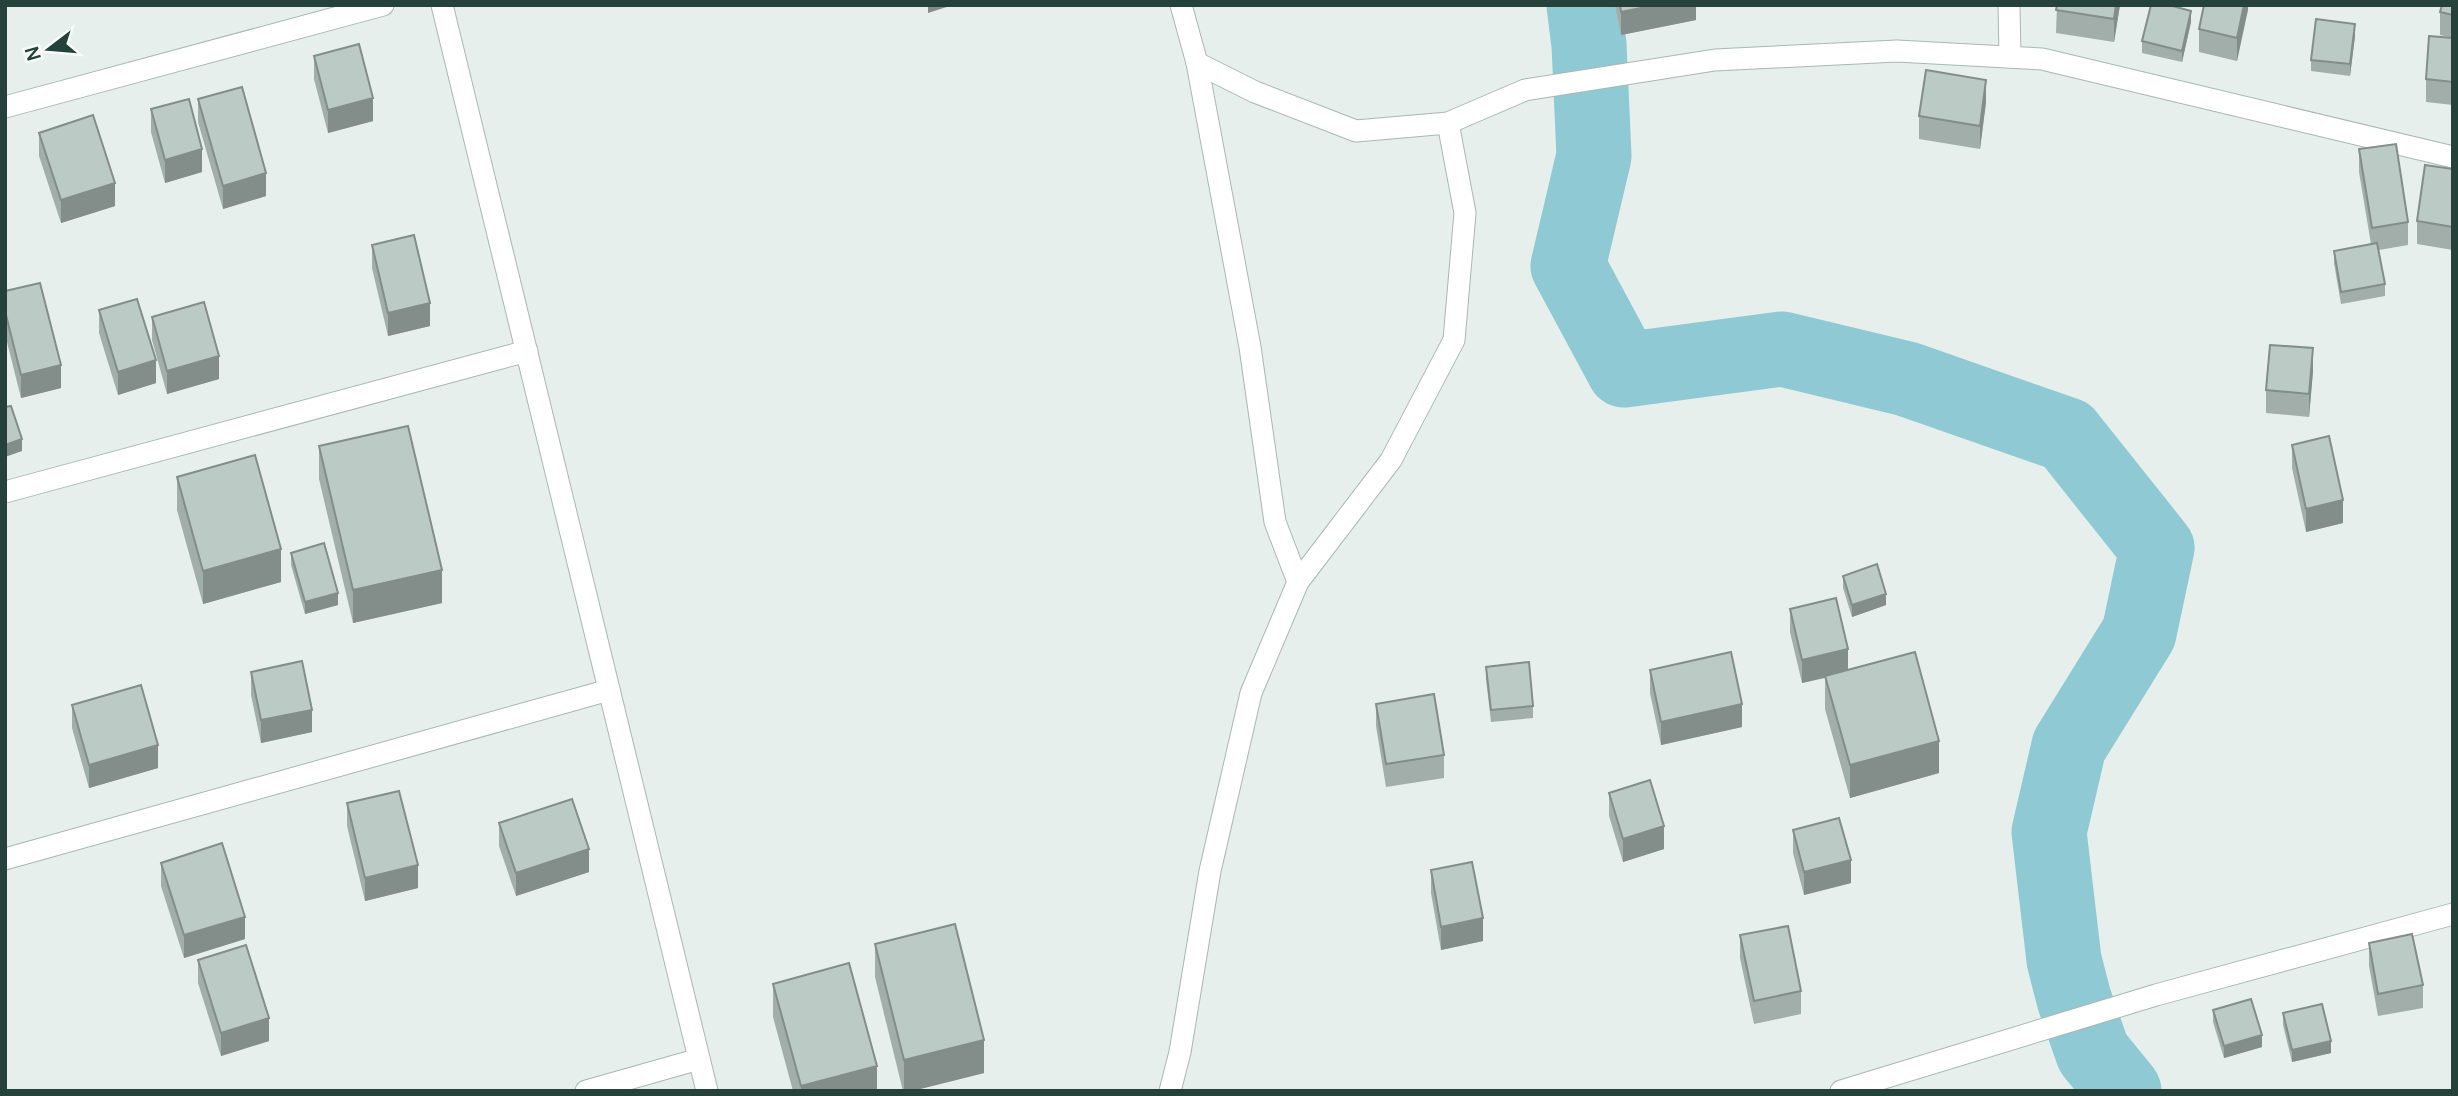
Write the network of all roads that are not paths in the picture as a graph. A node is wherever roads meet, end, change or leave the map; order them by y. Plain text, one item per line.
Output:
1 (383, 5) edge
2 (442, 5) edge
3 (1181, 5) edge
4 (2009, 5) edge
5 (2010, 57) junction
6 (1197, 62) junction
7 (5, 107) edge
8 (1448, 122) junction
9 (2453, 156) edge
10 (527, 351) junction
11 (5, 492) edge
12 (1298, 582) junction
13 (609, 690) junction
14 (5, 859) edge
15 (2453, 914) edge
16 (699, 1059) junction
17 (586, 1091) edge
18 (707, 1091) edge
19 (1170, 1091) edge
20 (1841, 1091) edge

1 - 7 street
2 - 10 street
3 - 6 street
4 - 5 street
5 - 8 street
5 - 9 street
6 - 8 street
6 - 12 street
8 - 12 street
10 - 11 street
10 - 13 street
12 - 19 street
13 - 14 street
13 - 16 street
15 - 20 street
16 - 17 street
16 - 18 street

